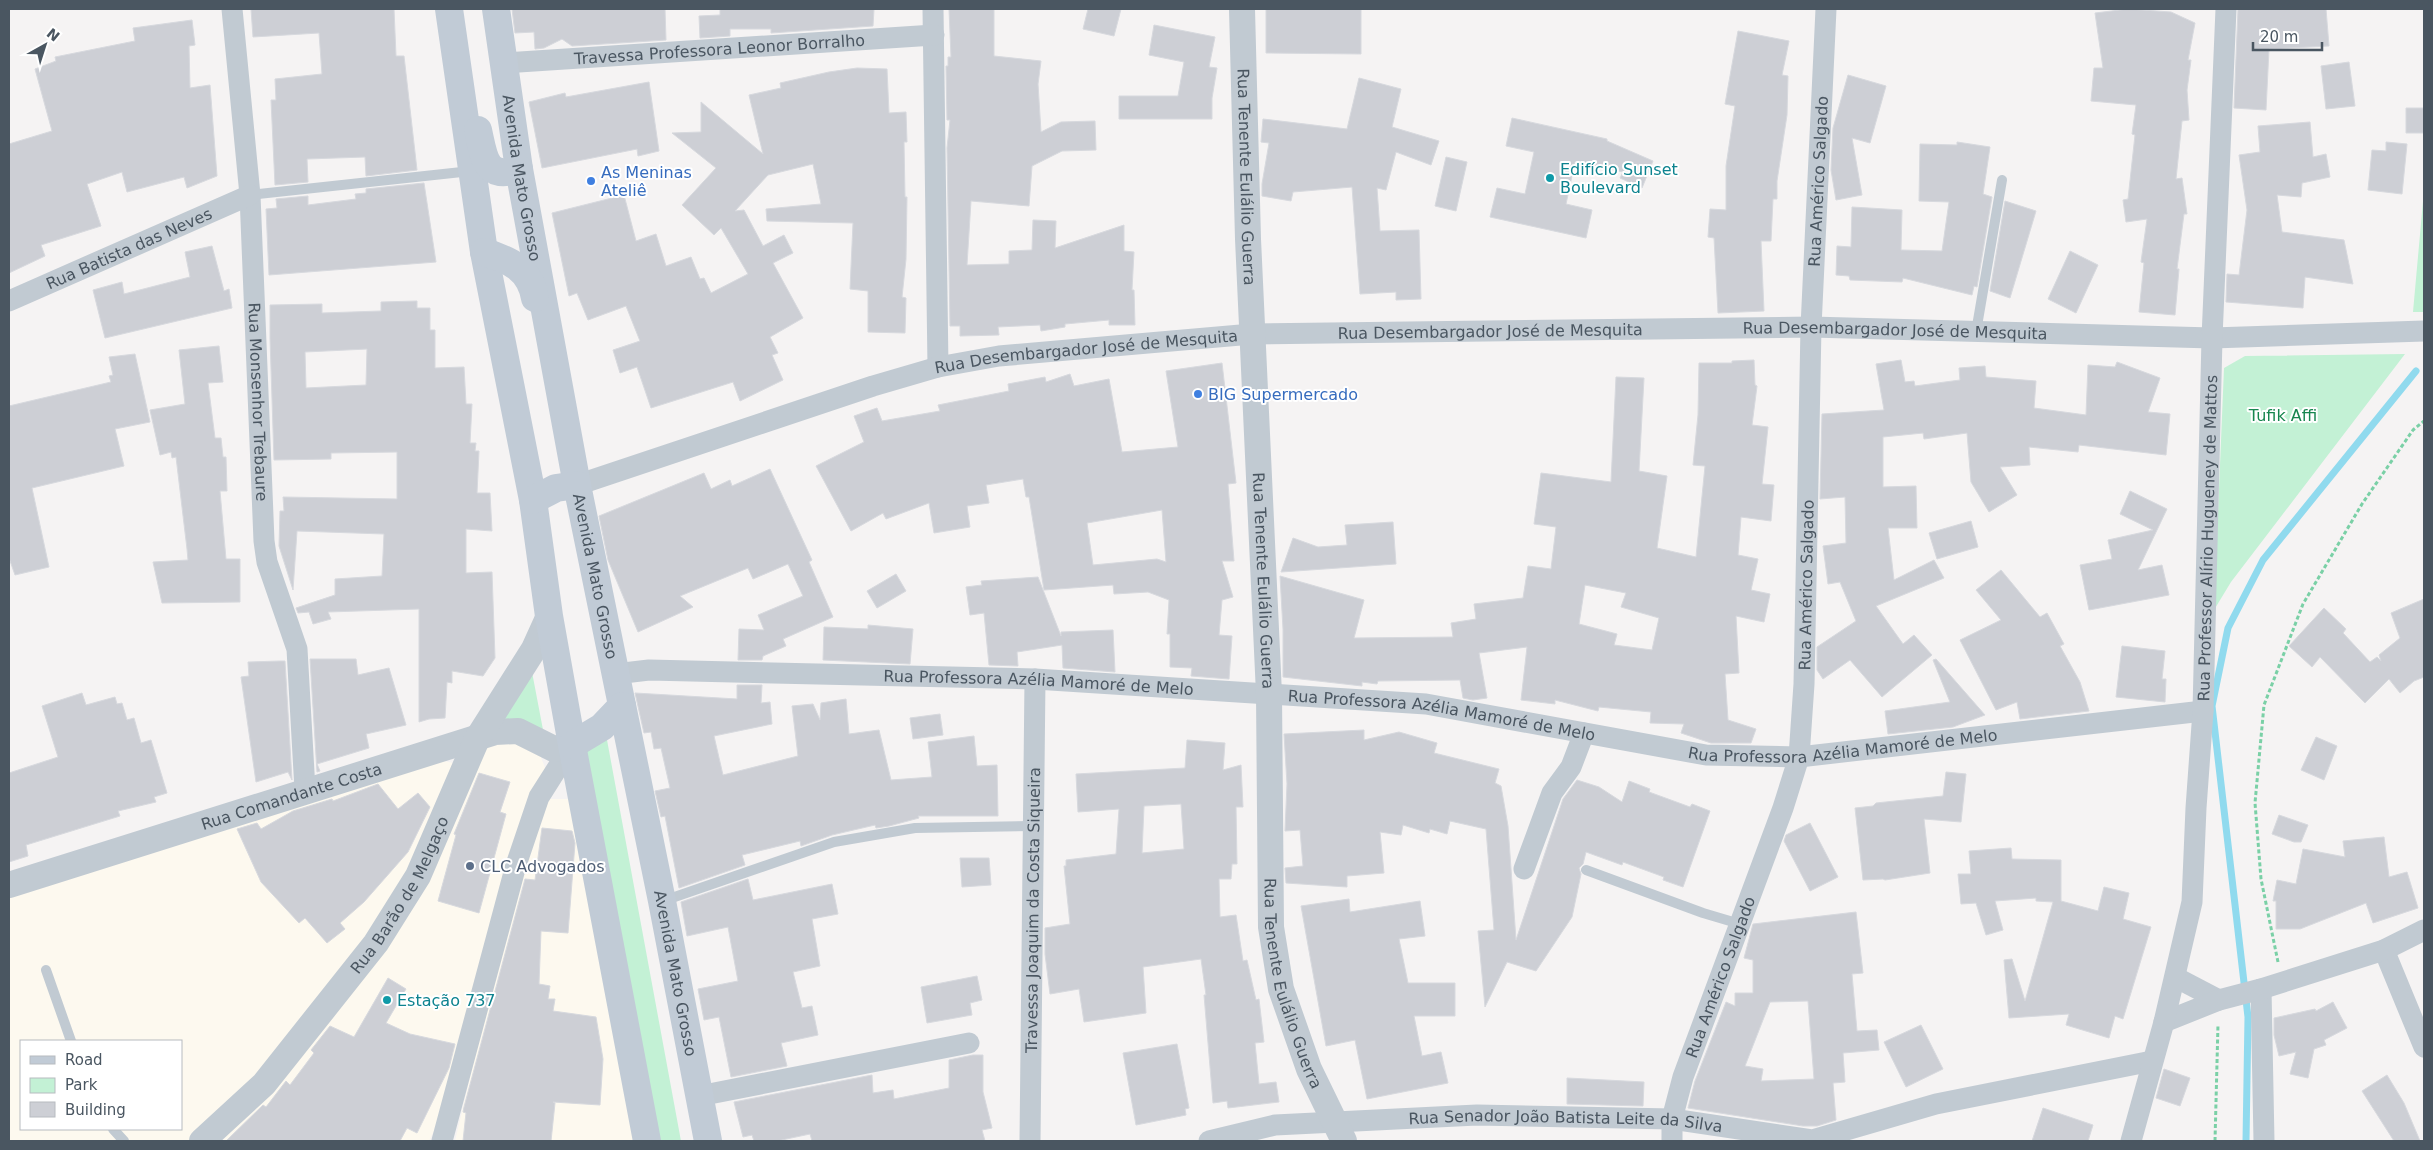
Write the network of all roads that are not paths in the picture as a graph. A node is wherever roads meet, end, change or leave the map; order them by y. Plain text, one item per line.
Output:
1 (232, 9) edge
2 (448, 9) edge
3 (496, 9) edge
4 (933, 9) edge
5 (1242, 9) edge
6 (1826, 9) edge
7 (2226, 9) edge
8 (934, 35) junction
9 (456, 49) junction
10 (505, 63) junction
11 (519, 169) junction
12 (471, 171) junction
13 (2002, 180) dead end
14 (250, 195) junction
15 (484, 252) junction
16 (9, 300) edge
17 (1811, 327) junction
18 (2424, 331) edge
19 (1976, 332) junction
20 (1252, 334) junction
21 (2212, 338) junction
22 (938, 367) junction
23 (562, 395) junction
24 (577, 485) junction
25 (533, 500) junction
26 (549, 616) junction
27 (615, 674) junction
28 (1035, 679) junction
29 (1269, 694) junction
30 (622, 706) junction
31 (2203, 711) junction
32 (1584, 733) junction
33 (477, 739) junction
34 (572, 744) junction
35 (1799, 757) junction
36 (306, 790) junction
37 (1032, 826) junction
38 (1524, 869) dead end
39 (1586, 870) dead end
40 (9, 885) edge
41 (662, 901) junction
42 (1740, 924) junction
43 (2424, 930) edge
44 (2384, 950) junction
45 (46, 970) dead end
46 (2175, 977) junction
47 (2256, 991) junction
48 (2222, 999) junction
49 (2164, 1022) junction
50 (71, 1040) edge
51 (969, 1043) dead end
52 (2424, 1047) edge
53 (2152, 1061) junction
54 (699, 1096) junction
55 (1672, 1119) junction
56 (114, 1130) edge
57 (1340, 1132) edge
58 (124, 1141) edge
59 (202, 1141) edge
60 (442, 1141) edge
61 (647, 1141) edge
62 (708, 1141) edge
63 (1030, 1141) edge
64 (1209, 1141) edge
65 (1672, 1141) edge
66 (2131, 1141) edge
67 (2264, 1141) edge

1 - 14 street, Rua Monsenhor Trebaure
2 - 9 main road
3 - 10 main road, Avenida Mato Grosso
4 - 8 street
5 - 20 street, Rua Tenente Eulálio Guerra
6 - 17 street, Rua Américo Salgado
7 - 21 street, Rua Professor Alírio Hugueney de Mattos
8 - 10 street, Travessa Professora Leonor Borralho
8 - 22 street
9 - 11 main road
9 - 12 main road
10 - 11 main road, Avenida Mato Grosso
11 - 23 main road, Avenida Mato Grosso
12 - 14 lane
12 - 15 main road
13 - 19 lane
14 - 16 street, Rua Batista das Neves
14 - 36 street, Rua Monsenhor Trebaure
15 - 23 main road
15 - 25 main road
17 - 19 street, Rua Desembargador José de Mesquita
17 - 20 street, Rua Desembargador José de Mesquita
17 - 35 street, Rua Américo Salgado
18 - 21 street, Rua Desembargador José de Mesquita
19 - 21 street, Rua Desembargador José de Mesquita
20 - 22 street, Rua Desembargador José de Mesquita
20 - 29 street, Rua Tenente Eulálio Guerra
21 - 31 street, Rua Professor Alírio Hugueney de Mattos
22 - 24 street, Rua Desembargador José de Mesquita
23 - 24 main road, Avenida Mato Grosso
24 - 25 main road
24 - 27 main road, Avenida Mato Grosso
25 - 26 main road
26 - 33 street, Rua Barão de Melgaço
26 - 34 main road
27 - 28 street, Rua Professora Azélia Mamoré de Melo
27 - 30 main road, Avenida Mato Grosso
28 - 29 street, Rua Professora Azélia Mamoré de Melo
28 - 37 street, Travessa Joaquim da Costa Siqueira
29 - 32 street, Rua Professora Azélia Mamoré de Melo
29 - 57 street, Rua Tenente Eulálio Guerra
30 - 34 main road
30 - 41 main road, Avenida Mato Grosso
31 - 35 street, Rua Professora Azélia Mamoré de Melo
31 - 46 street, Rua Professor Alírio Hugueney de Mattos
32 - 35 street, Rua Professora Azélia Mamoré de Melo
32 - 38 street
33 - 34 street, Rua Comandante Costa
33 - 36 street, Rua Comandante Costa
33 - 59 street, Rua Barão de Melgaço
34 - 60 street
34 - 61 main road
35 - 42 street, Rua Américo Salgado
36 - 40 street, Rua Comandante Costa
37 - 41 lane
37 - 63 street, Travessa Joaquim da Costa Siqueira
39 - 42 lane
41 - 54 main road, Avenida Mato Grosso
42 - 55 street, Rua Américo Salgado
43 - 44 street
44 - 47 street
44 - 52 street
45 - 50 lane
46 - 48 street
46 - 49 street, Rua Professor Alírio Hugueney de Mattos
47 - 48 street
47 - 67 street
48 - 49 street
49 - 53 street, Rua Professor Alírio Hugueney de Mattos
51 - 54 street
53 - 55 street, Rua Senador João Batista Leite da Silva
53 - 66 street, Rua Professor Alírio Hugueney de Mattos
54 - 62 main road, Avenida Mato Grosso
55 - 57 street, Rua Senador João Batista Leite da Silva
55 - 65 street, Rua Américo Salgado
56 - 58 lane
57 - 64 street, Rua Senador João Batista Leite da Silva

